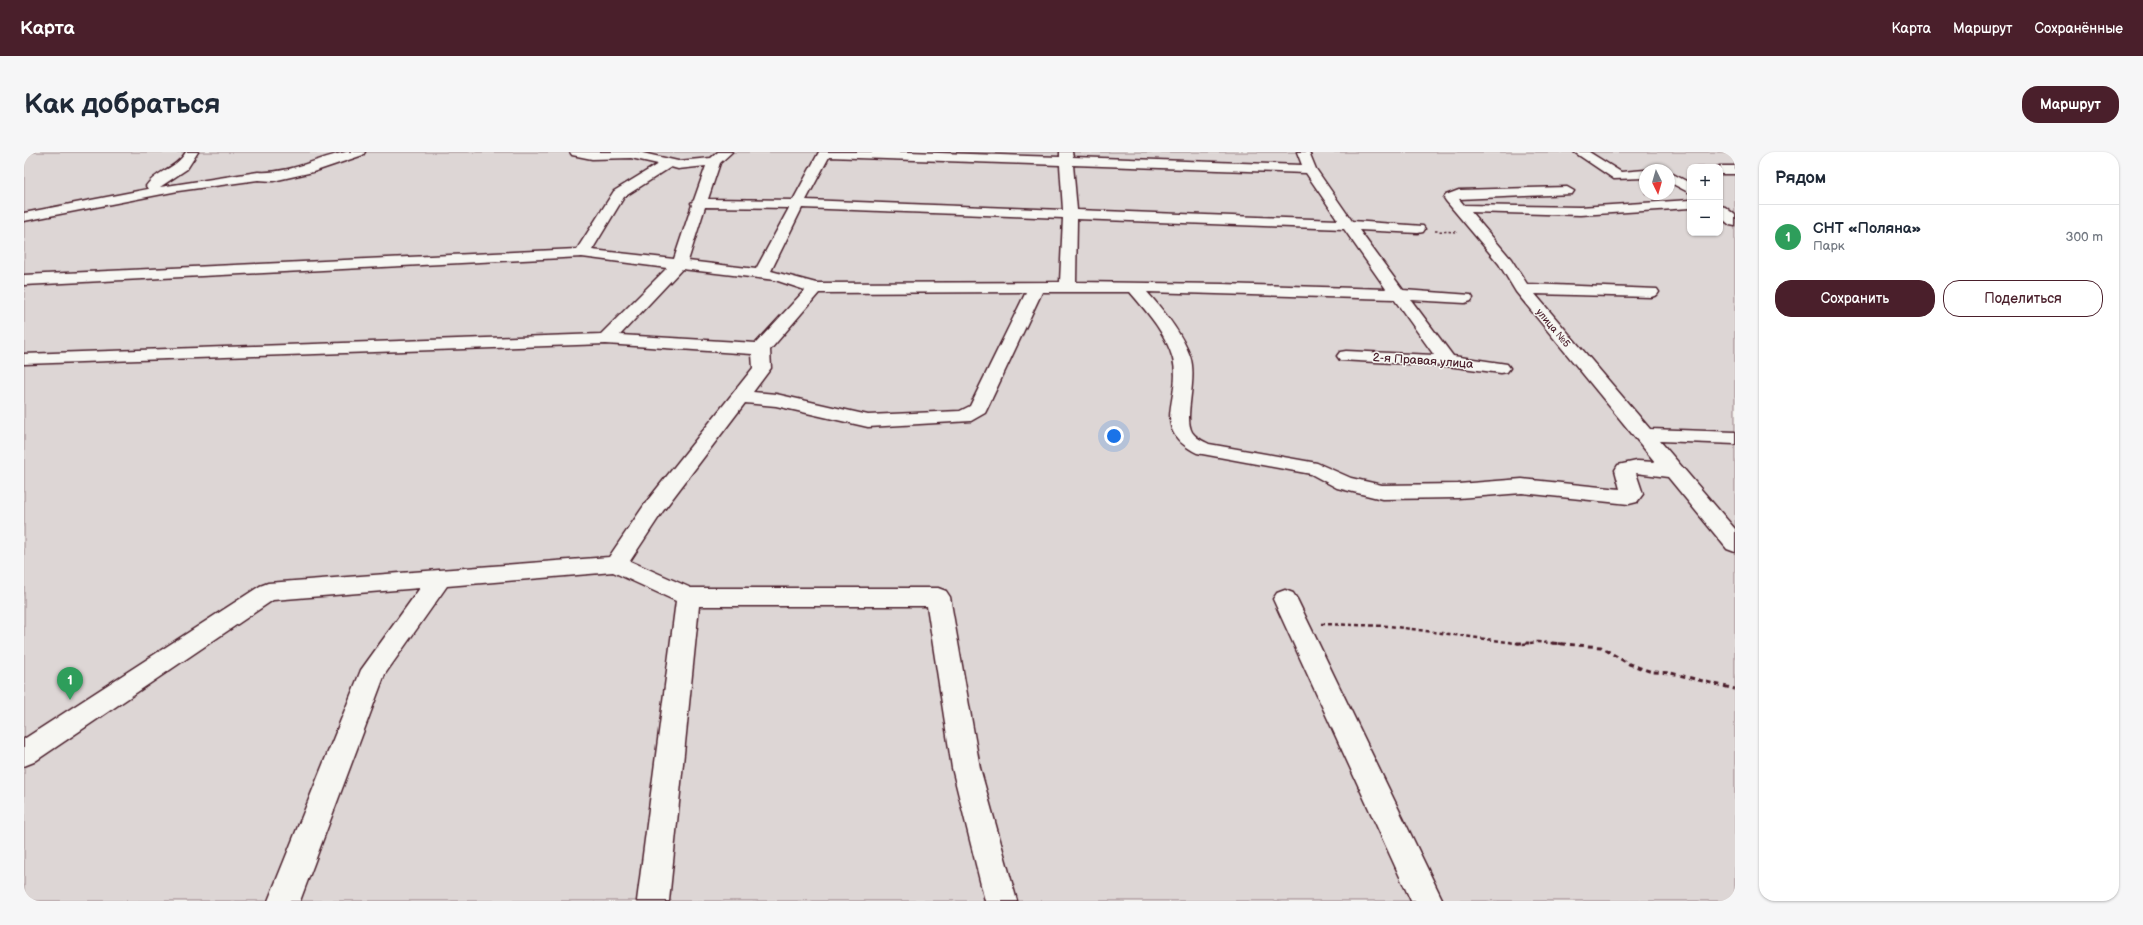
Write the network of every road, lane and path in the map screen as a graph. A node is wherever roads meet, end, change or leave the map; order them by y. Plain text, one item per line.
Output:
1 (192, 152) edge
2 (359, 152) edge
3 (576, 152) edge
4 (726, 152) edge
5 (825, 152) edge
6 (1302, 152) edge
7 (1580, 152) edge
8 (1066, 157) edge
9 (714, 161) junction
10 (668, 164) junction
11 (1310, 169) junction
12 (1723, 170) edge
13 (1735, 170) edge
14 (1687, 172) edge
15 (1675, 173) edge
16 (1639, 174) edge
17 (1675, 178) edge
18 (1687, 187) edge
19 (1567, 191) dead end
20 (148, 192) junction
21 (1723, 202) edge
22 (1735, 202) edge
23 (698, 203) junction
24 (796, 204) junction
25 (1687, 204) edge
26 (1457, 207) junction
27 (1723, 212) edge
28 (1070, 215) junction
29 (24, 217) edge
30 (1735, 222) edge
31 (1348, 225) junction
32 (1418, 229) joint
33 (1481, 234) junction
34 (582, 253) junction
35 (680, 263) junction
36 (762, 274) junction
37 (24, 280) edge
38 (1068, 286) junction
39 (1036, 287) junction
40 (1134, 287) junction
41 (815, 288) junction
42 (1522, 290) junction
43 (1652, 292) dead end
44 (1398, 293) junction
45 (1465, 298) dead end
46 (606, 339) junction
47 (761, 349) junction
48 (1346, 356) dead end
49 (24, 359) edge
50 (1447, 361) junction
51 (1501, 368) dead end
52 (739, 397) junction
53 (1643, 435) junction
54 (1735, 438) edge
55 (1673, 472) junction
56 (1735, 544) edge
57 (616, 564) junction
58 (439, 579) junction
59 (688, 597) junction
60 (1285, 599) dead end
61 (1298, 625) junction
62 (1735, 689) edge
63 (24, 754) edge
64 (284, 901) edge
65 (653, 901) edge
66 (1001, 901) edge
67 (1427, 901) edge

1 - 20 street
2 - 20 street
3 - 10 street
4 - 9 street
5 - 8 street
5 - 24 street
6 - 11 street
7 - 16 street
8 - 11 street
8 - 28 street
9 - 10 street
9 - 23 street
10 - 34 street
11 - 31 street
12 - 13 street
14 - 15 street
17 - 18 street
19 - 26 street
20 - 29 street
21 - 22 street
23 - 24 street
23 - 35 street
24 - 28 street
24 - 36 street
25 - 26 street
26 - 33 street, улица №5
27 - 30 street
28 - 31 street
28 - 38 street
31 - 32 street
31 - 44 street
32 - 33 path
33 - 42 street, улица №5
34 - 35 street
34 - 37 street
35 - 36 street
35 - 46 street
36 - 41 street
38 - 39 street
38 - 40 street
39 - 41 street
39 - 52 street
40 - 44 street
40 - 55 street
41 - 47 street
42 - 43 street
42 - 53 street, улица №5
44 - 45 street
44 - 50 street
46 - 47 street
46 - 49 street
47 - 52 street
48 - 50 street, 2-я Правая улица
50 - 51 street, 2-я Правая улица
52 - 57 street
53 - 54 street
53 - 55 street, улица №5
55 - 56 street, улица №5
57 - 58 street
57 - 59 street
58 - 63 street
58 - 64 street
59 - 65 street
59 - 66 street
60 - 61 street
61 - 62 path
61 - 67 street

